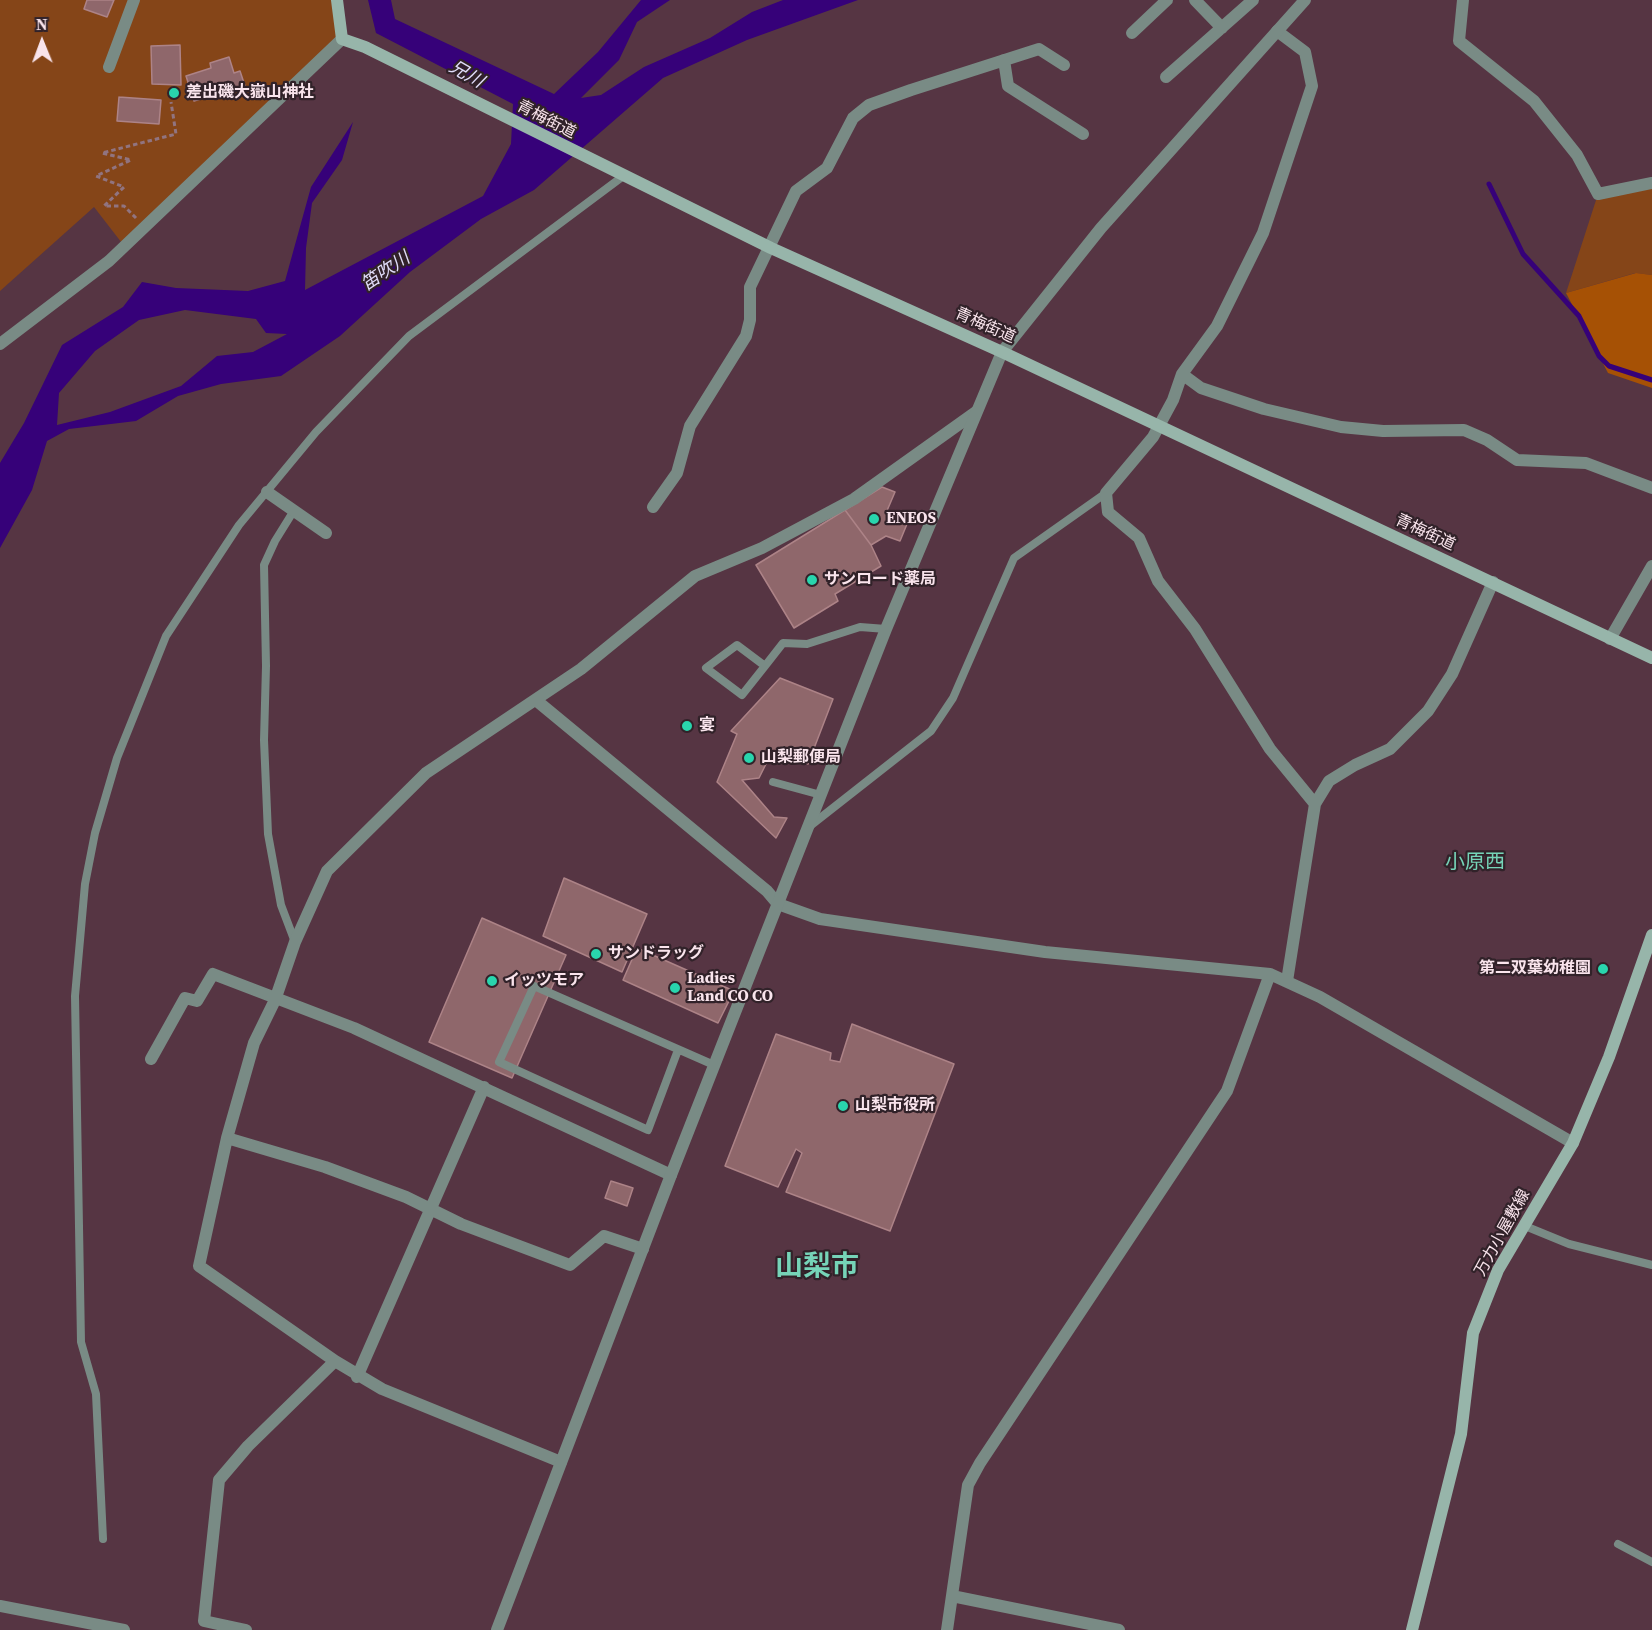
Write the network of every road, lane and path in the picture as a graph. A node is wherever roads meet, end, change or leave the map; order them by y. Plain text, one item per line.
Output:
1 (134, 0) edge
2 (337, 0) edge
3 (1167, 0) edge
4 (1195, 0) edge
5 (1253, 0) edge
6 (1305, 0) edge
7 (1463, 0) edge
8 (1222, 28) junction
9 (1277, 31) junction
10 (1132, 33) dead end
11 (342, 39) junction
12 (1004, 60) junction
13 (1064, 65) dead end
14 (108, 67) dead end
15 (1166, 77) dead end
16 (171, 102) dead end
17 (1083, 134) dead end
18 (622, 177) junction
19 (1652, 183) edge
20 (146, 228) junction
21 (771, 248) junction
22 (0, 344) edge
23 (1002, 352) junction
24 (1182, 374) junction
25 (976, 412) junction
26 (1159, 427) junction
27 (1652, 488) edge
28 (267, 492) junction
29 (1106, 493) junction
30 (652, 507) dead end
31 (293, 512) junction
32 (326, 533) dead end
33 (1652, 566) edge
34 (1493, 582) junction
35 (886, 629) junction
36 (1610, 639) junction
37 (1652, 658) edge
38 (765, 666) junction
39 (537, 701) junction
40 (773, 782) dead end
41 (821, 795) junction
42 (1315, 804) junction
43 (810, 826) junction
44 (778, 904) junction
45 (1652, 935) edge
46 (295, 942) junction
47 (1647, 959) edge
48 (1270, 974) junction
49 (1287, 981) junction
50 (275, 1000) junction
51 (678, 1050) junction
52 (151, 1059) dead end
53 (714, 1065) junction
54 (484, 1087) junction
55 (227, 1138) junction
56 (1573, 1143) junction
57 (671, 1176) junction
58 (430, 1209) junction
59 (1526, 1226) junction
60 (643, 1249) junction
61 (1652, 1265) edge
62 (335, 1361) junction
63 (357, 1377) junction
64 (561, 1462) junction
65 (103, 1539) dead end
66 (1618, 1544) dead end
67 (1652, 1562) edge
68 (952, 1596) junction
69 (0, 1606) edge
70 (96, 1626) edge
71 (124, 1630) edge
72 (246, 1630) edge
73 (497, 1630) edge
74 (947, 1630) edge
75 (1119, 1630) edge
76 (1412, 1630) edge

1 - 14 street
2 - 11 main road
3 - 10 street
4 - 8 street
5 - 8 street
6 - 9 street
7 - 19 street
8 - 15 street
9 - 23 street
9 - 24 street
11 - 18 main road, 青梅街道
11 - 20 street
12 - 13 street
12 - 17 street
12 - 21 street
16 - 20 path
18 - 21 main road, 青梅街道
18 - 28 lane
20 - 22 street
21 - 23 main road, 青梅街道
21 - 30 street
23 - 25 street
23 - 26 main road, 青梅街道
24 - 26 street
24 - 27 street
25 - 35 street
25 - 39 street
26 - 29 street
26 - 34 main road, 青梅街道
28 - 31 street
28 - 65 lane
29 - 42 street
29 - 43 lane
31 - 32 street
31 - 46 lane
33 - 36 street
34 - 36 main road, 青梅街道
34 - 42 street
35 - 38 lane
35 - 41 street
36 - 37 main road, 青梅街道
38 - 38 lane
39 - 44 street
39 - 46 street
40 - 41 lane
41 - 43 street
42 - 49 street
43 - 44 street
44 - 48 street
44 - 53 street
45 - 47 main road, 万力小屋敷線
46 - 50 street
47 - 56 main road, 万力小屋敷線
48 - 49 street
48 - 68 street
49 - 56 street
50 - 52 street
50 - 54 street
50 - 55 street
51 - 51 lane
51 - 53 lane
53 - 57 street
54 - 57 street
54 - 58 street
55 - 58 street
55 - 62 street
56 - 59 main road, 万力小屋敷線
57 - 60 street
58 - 60 street
58 - 63 street
59 - 61 lane
59 - 76 main road, 万力小屋敷線
60 - 64 street
62 - 63 street
62 - 72 street
63 - 64 street
64 - 73 street
66 - 67 lane
68 - 74 street
68 - 75 street
69 - 70 street
70 - 71 street

